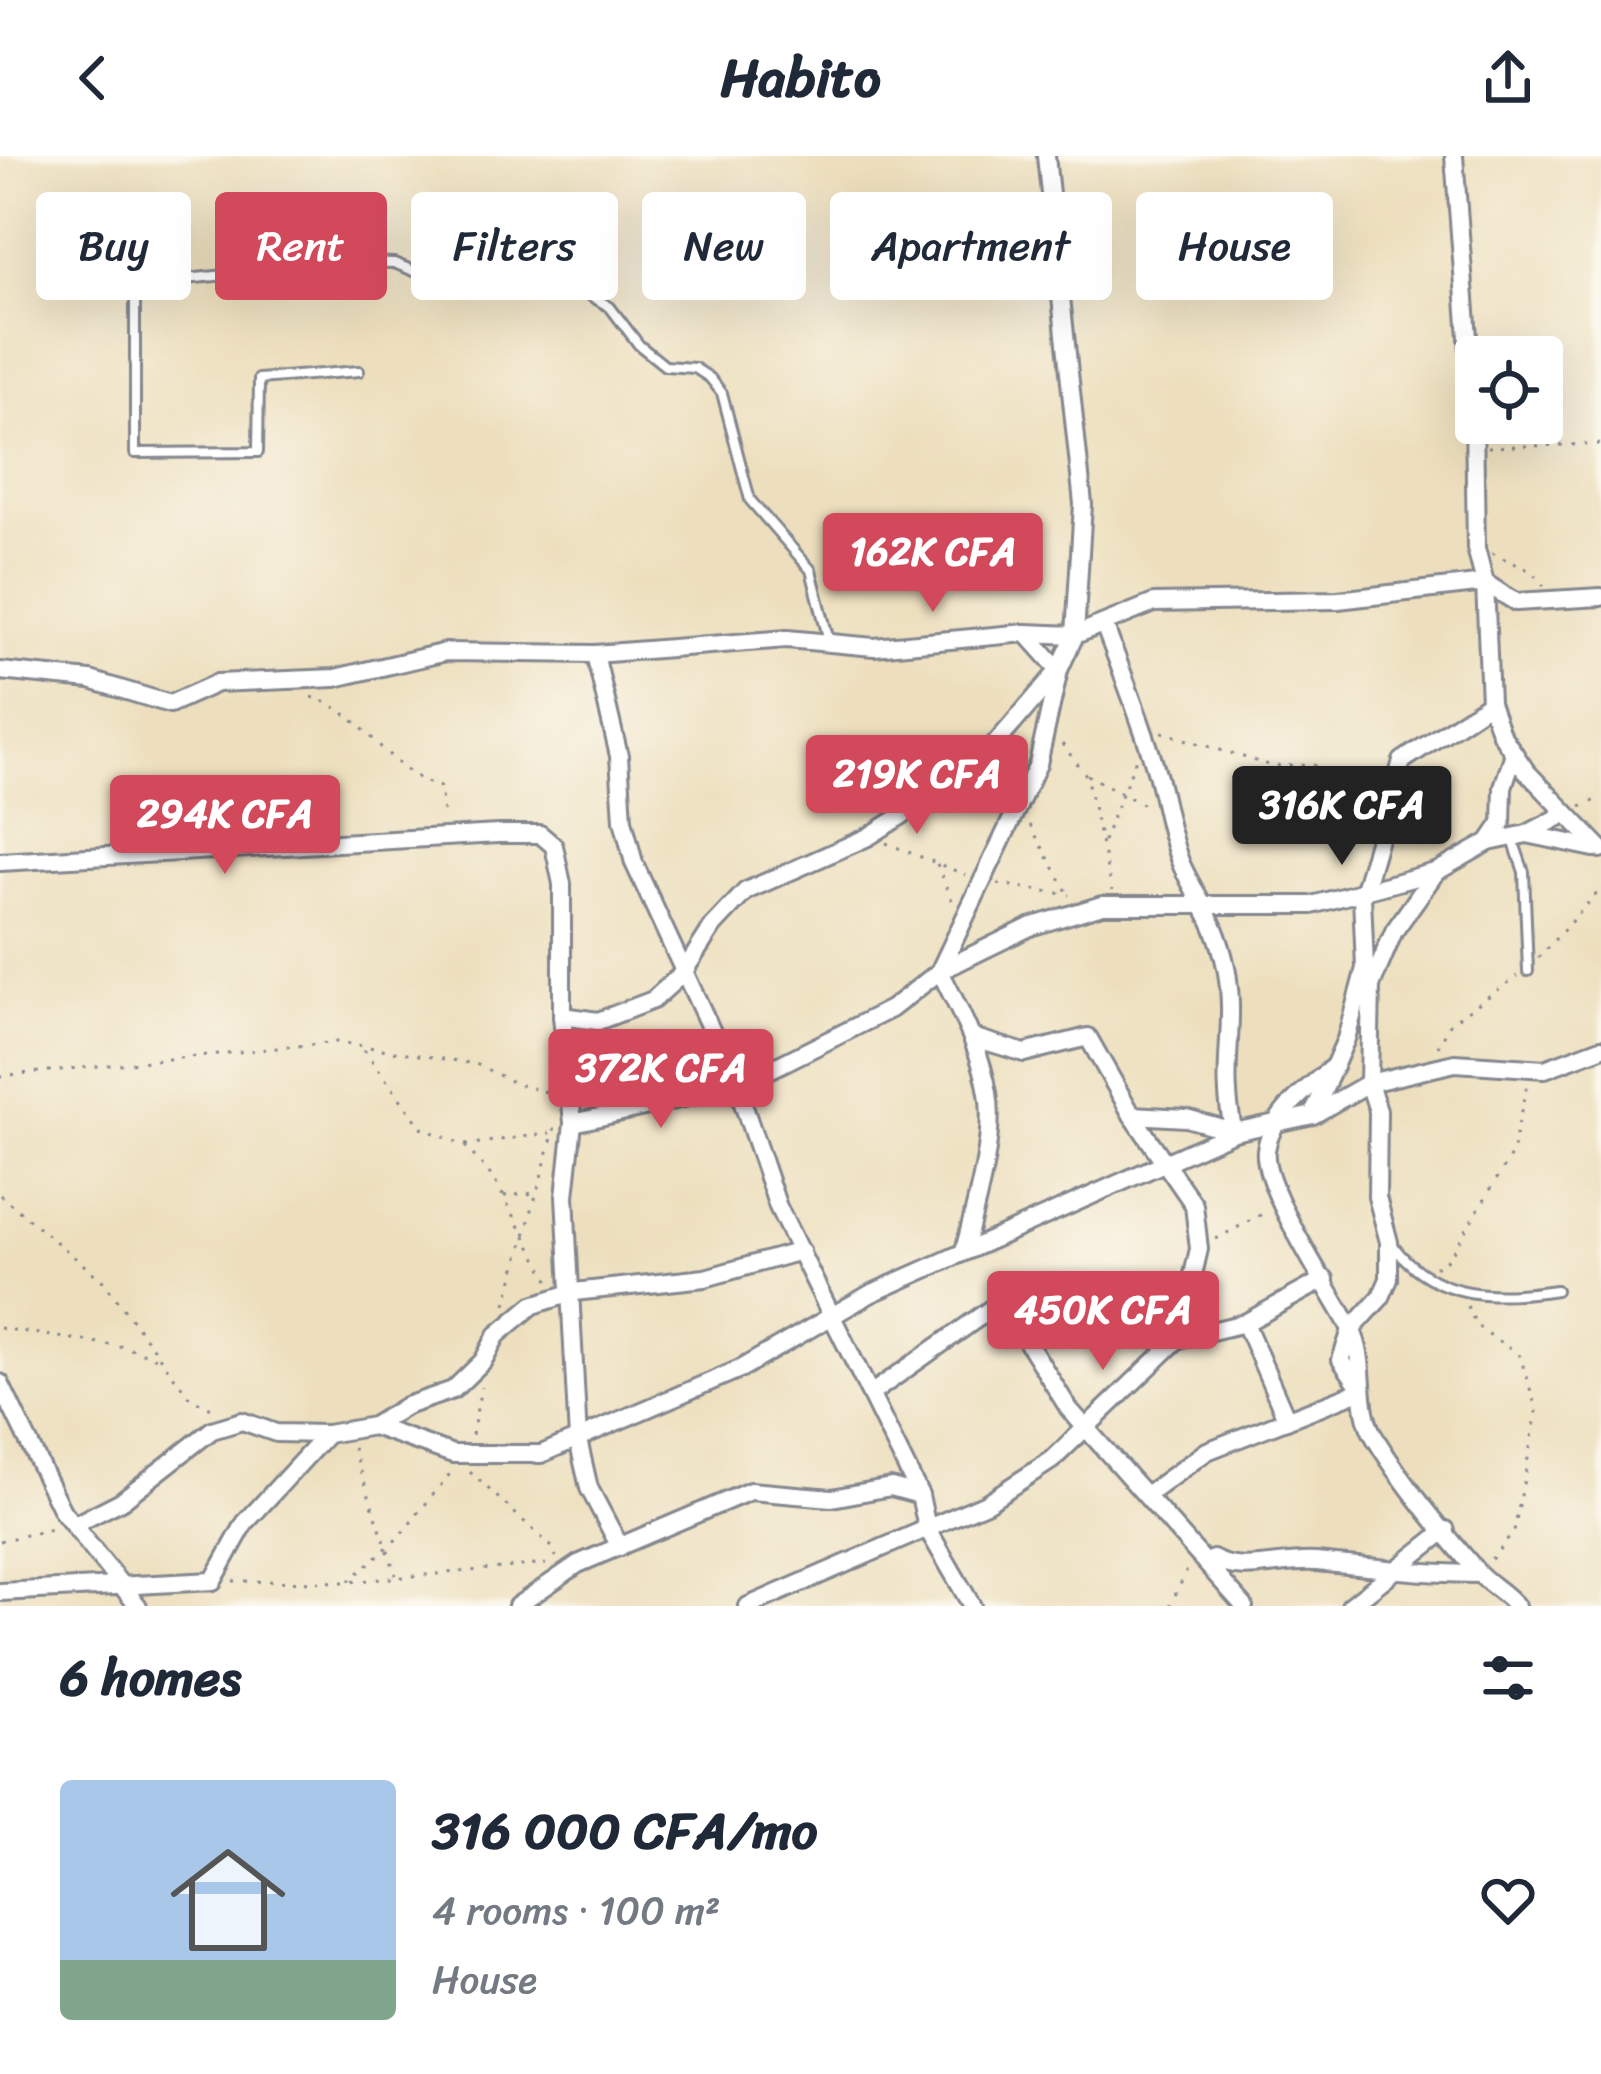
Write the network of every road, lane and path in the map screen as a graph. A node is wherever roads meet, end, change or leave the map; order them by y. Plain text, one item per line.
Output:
1 (1046, 156) edge
2 (1454, 156) edge
3 (359, 371) dead end
4 (1601, 444) edge
5 (1475, 448) junction
6 (1476, 548) junction
7 (1485, 584) junction
8 (1601, 597) edge
9 (1557, 601) junction
10 (1105, 627) junction
11 (1026, 632) junction
12 (1075, 635) junction
13 (829, 643) junction
14 (595, 654) junction
15 (1059, 670) junction
16 (0, 671) edge
17 (302, 693) dead end
18 (1490, 703) junction
19 (1140, 724) junction
20 (1047, 725) junction
21 (1514, 753) junction
22 (1138, 755) dead end
23 (1316, 765) dead end
24 (1086, 775) junction
25 (1126, 794) junction
26 (1019, 805) junction
27 (1565, 814) junction
28 (1170, 821) junction
29 (1520, 835) junction
30 (447, 836) junction
31 (868, 837) junction
32 (0, 841) edge
33 (1103, 841) junction
34 (1489, 842) junction
35 (7, 862) edge
36 (937, 862) junction
37 (1182, 865) junction
38 (1436, 872) junction
39 (983, 882) junction
40 (1601, 889) edge
41 (1361, 896) junction
42 (1115, 904) junction
43 (1173, 904) junction
44 (1210, 908) junction
45 (961, 926) junction
46 (940, 971) junction
47 (1528, 971) junction
48 (682, 973) junction
49 (562, 1016) junction
50 (972, 1037) junction
51 (361, 1047) junction
52 (1601, 1048) edge
53 (1334, 1066) junction
54 (1545, 1069) junction
55 (1418, 1072) junction
56 (0, 1076) edge
57 (1369, 1083) junction
58 (737, 1086) junction
59 (570, 1098) junction
60 (1132, 1114) junction
61 (1313, 1115) junction
62 (573, 1123) junction
63 (1277, 1123) junction
64 (1234, 1132) junction
65 (551, 1133) junction
66 (464, 1145) junction
67 (1163, 1160) junction
68 (536, 1193) junction
69 (0, 1195) edge
70 (502, 1196) junction
71 (1281, 1205) junction
72 (524, 1238) junction
73 (1389, 1242) junction
74 (1199, 1250) junction
75 (964, 1251) junction
76 (801, 1252) junction
77 (1424, 1274) junction
78 (1325, 1279) junction
79 (1556, 1290) dead end
80 (1460, 1293) junction
81 (566, 1294) junction
82 (835, 1315) junction
83 (1245, 1323) junction
84 (0, 1328) edge
85 (1351, 1330) junction
86 (497, 1335) junction
87 (1178, 1339) junction
88 (162, 1360) junction
89 (483, 1361) junction
90 (0, 1383) edge
91 (1362, 1390) junction
92 (872, 1393) junction
93 (1287, 1420) junction
94 (242, 1421) junction
95 (373, 1426) junction
96 (1086, 1426) junction
97 (348, 1429) junction
98 (327, 1434) junction
99 (578, 1440) junction
100 (464, 1455) junction
101 (1148, 1494) junction
102 (920, 1495) junction
103 (74, 1525) junction
104 (926, 1528) junction
105 (1446, 1530) junction
106 (0, 1541) edge
107 (388, 1546) junction
108 (620, 1547) junction
109 (1202, 1553) junction
110 (1393, 1574) junction
111 (1479, 1574) junction
112 (397, 1577) junction
113 (213, 1581) junction
114 (348, 1582) junction
115 (126, 1588) junction
116 (0, 1592) edge
117 (138, 1606) edge
118 (517, 1606) edge
119 (748, 1606) edge
120 (972, 1606) edge
121 (1170, 1606) edge
122 (1244, 1606) edge
123 (1350, 1606) edge
124 (1516, 1606) edge

1 - 12 street
2 - 5 street
3 - 13 lane
4 - 5 path
5 - 6 street
6 - 7 street
6 - 9 path
7 - 9 street
7 - 10 street
7 - 18 street
8 - 9 street
10 - 12 street
10 - 19 street
11 - 12 street
11 - 13 street
11 - 15 street
12 - 15 street
13 - 14 street
14 - 16 street
14 - 48 street
15 - 20 street
15 - 31 street
17 - 30 path
18 - 21 street
18 - 41 street
19 - 23 path
19 - 28 street
20 - 24 path
20 - 26 street
21 - 27 street
21 - 34 street
22 - 25 path
24 - 25 path
24 - 33 path
25 - 28 path
25 - 33 path
26 - 39 street
26 - 39 path
27 - 29 street
27 - 29 street
28 - 37 street
29 - 34 street
29 - 47 lane
30 - 35 street
30 - 49 street
31 - 36 path
31 - 48 street
32 - 35 street
33 - 42 path
34 - 38 street
36 - 39 path
36 - 45 path
37 - 43 street
37 - 44 street
38 - 41 street
38 - 57 street
39 - 45 street
40 - 47 path
41 - 44 street
41 - 53 street
42 - 43 street
42 - 46 street
43 - 44 street
44 - 64 street
45 - 46 street
46 - 50 street
46 - 58 street
47 - 55 path
48 - 49 street
48 - 58 street
49 - 59 street
50 - 60 street
50 - 75 street
51 - 56 path
51 - 59 path
51 - 66 path
52 - 54 street
53 - 61 street
53 - 63 street
54 - 55 street
54 - 77 path
55 - 57 street
57 - 61 street
57 - 73 street
58 - 62 street
58 - 76 street
59 - 62 street
59 - 65 path
60 - 64 street
60 - 67 street
61 - 63 street
62 - 81 street
63 - 64 street
63 - 71 street
64 - 67 street
65 - 66 path
65 - 68 path
66 - 70 path
67 - 74 street
67 - 75 street
68 - 70 path
68 - 72 path
69 - 88 path
70 - 72 path
71 - 74 path
71 - 78 street
72 - 81 path
72 - 86 path
73 - 77 lane
73 - 85 street
74 - 87 street
75 - 82 street
76 - 81 street
76 - 82 street
77 - 80 lane
78 - 83 street
78 - 85 street
79 - 80 lane
80 - 111 path
81 - 86 street
81 - 99 street
82 - 92 street
82 - 99 street
83 - 87 street
83 - 93 street
84 - 88 path
85 - 91 street
86 - 89 street
87 - 96 street
88 - 94 path
89 - 95 street
89 - 100 path
90 - 103 street
91 - 93 street
91 - 105 street
92 - 96 street
92 - 102 street
93 - 101 street
94 - 98 street
94 - 103 street
95 - 97 street
95 - 100 street
96 - 101 street
96 - 104 street
97 - 98 street
97 - 107 path
98 - 113 street
99 - 100 street
99 - 108 street
101 - 109 street
102 - 104 street
102 - 108 street
103 - 106 path
103 - 115 street
104 - 119 street
104 - 120 street
105 - 110 street
105 - 111 street
107 - 112 path
107 - 112 path
107 - 114 path
108 - 118 street
109 - 110 street
109 - 121 path
109 - 122 street
110 - 111 street
110 - 123 street
111 - 124 street
112 - 114 path
113 - 114 path
113 - 115 street
115 - 116 street
115 - 117 street

